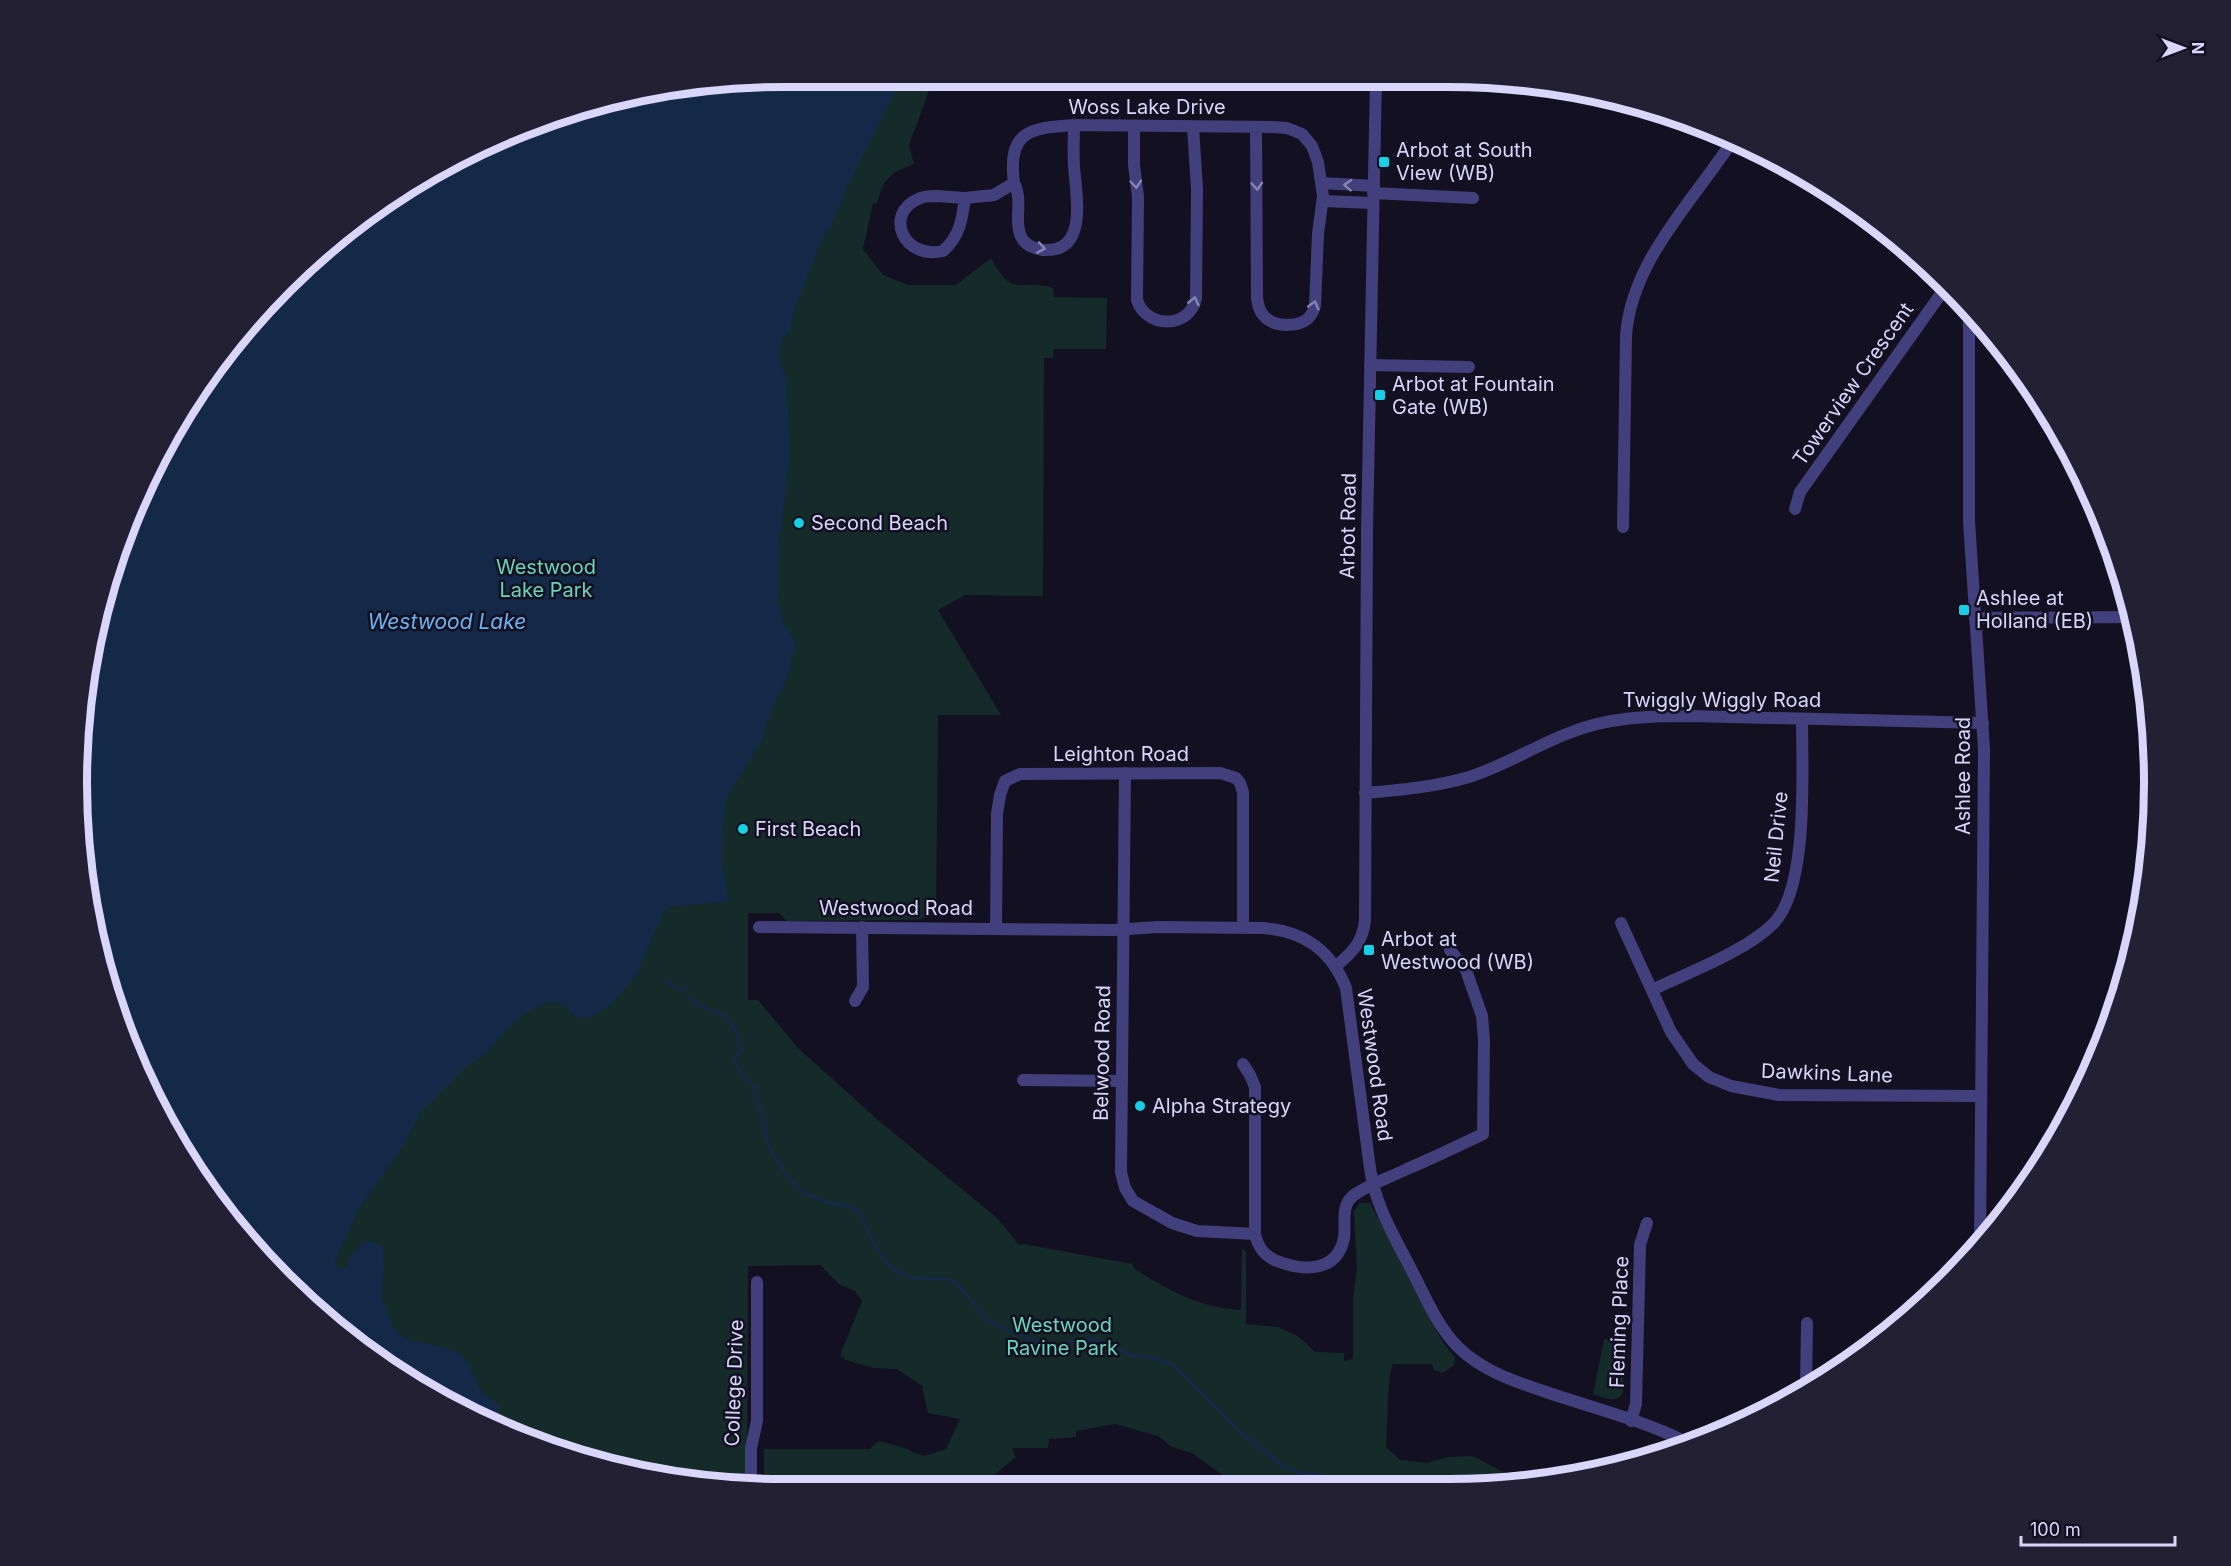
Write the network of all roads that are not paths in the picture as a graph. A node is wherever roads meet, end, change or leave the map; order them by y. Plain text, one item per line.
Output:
1 (1376, 87) edge
2 (1074, 125) junction
3 (1134, 126) junction
4 (1193, 126) junction
5 (1256, 127) junction
6 (1728, 146) edge
7 (1014, 183) junction
8 (1322, 183) junction
9 (1373, 194) junction
10 (965, 198) junction
11 (1473, 198) dead end
12 (1323, 201) junction
13 (1942, 293) edge
14 (1969, 322) edge
15 (1370, 365) junction
16 (1469, 367) dead end
17 (1795, 509) dead end
18 (1623, 527) dead end
19 (2124, 617) edge
20 (1976, 618) junction
21 (1802, 719) junction
22 (1983, 723) junction
23 (1125, 773) junction
24 (1365, 793) junction
25 (1621, 922) dead end
26 (759, 927) dead end
27 (862, 927) junction
28 (1243, 927) junction
29 (996, 929) junction
30 (1123, 929) junction
31 (1450, 950) dead end
32 (1336, 966) junction
33 (1652, 990) junction
34 (855, 1001) dead end
35 (1243, 1064) dead end
36 (1023, 1080) dead end
37 (1122, 1082) junction
38 (1982, 1096) junction
39 (1372, 1184) junction
40 (1647, 1223) dead end
41 (1980, 1231) edge
42 (1255, 1234) junction
43 (757, 1282) dead end
44 (1807, 1323) dead end
45 (1806, 1380) edge
46 (1631, 1421) junction
47 (1679, 1439) edge
48 (751, 1478) edge

1 - 9 street, Arbot Road
2 - 3 street, Woss Lake Drive
2 - 7 street, Woss Lake Drive
7 -> 2 street, Woss Lake Drive
3 - 4 street, Woss Lake Drive
3 -> 4 street
4 - 5 street, Woss Lake Drive
5 - 8 street, Woss Lake Drive
5 -> 12 street, Woss Lake Drive
6 - 18 street
7 - 10 street
9 -> 8 street
8 - 12 street, Woss Lake Drive
9 - 11 street
9 - 12 street
9 - 15 street, Arbot Road
10 - 10 street
13 - 17 street, Towerview Crescent
14 - 20 street, Ashlee Road
15 - 16 street
15 - 24 street, Arbot Road
19 - 20 street
20 - 22 street, Ashlee Road
21 - 22 street, Twiggly Wiggly Road
21 - 24 street, Twiggly Wiggly Road
21 - 33 street, Neil Drive
22 - 38 street, Ashlee Road
23 - 28 street, Leighton Road
23 - 29 street, Leighton Road
23 - 30 street, Belwood Road
24 - 32 street, Arbot Road
25 - 33 street, Dawkins Lane
26 - 27 street, Westwood Road
27 - 29 street, Westwood Road
27 - 34 street
28 - 30 street, Westwood Road
28 - 32 street, Westwood Road
29 - 30 street, Westwood Road
30 - 37 street, Belwood Road
31 - 39 street
32 - 39 street, Westwood Road
33 - 38 street, Dawkins Lane
35 - 42 street
36 - 37 street
37 - 42 street, Belwood Road
38 - 41 street, Ashlee Road
39 - 42 street
39 - 46 street, Westwood Road
40 - 46 street, Fleming Place
43 - 48 street, College Drive
44 - 45 street
46 - 47 street, Westwood Road

